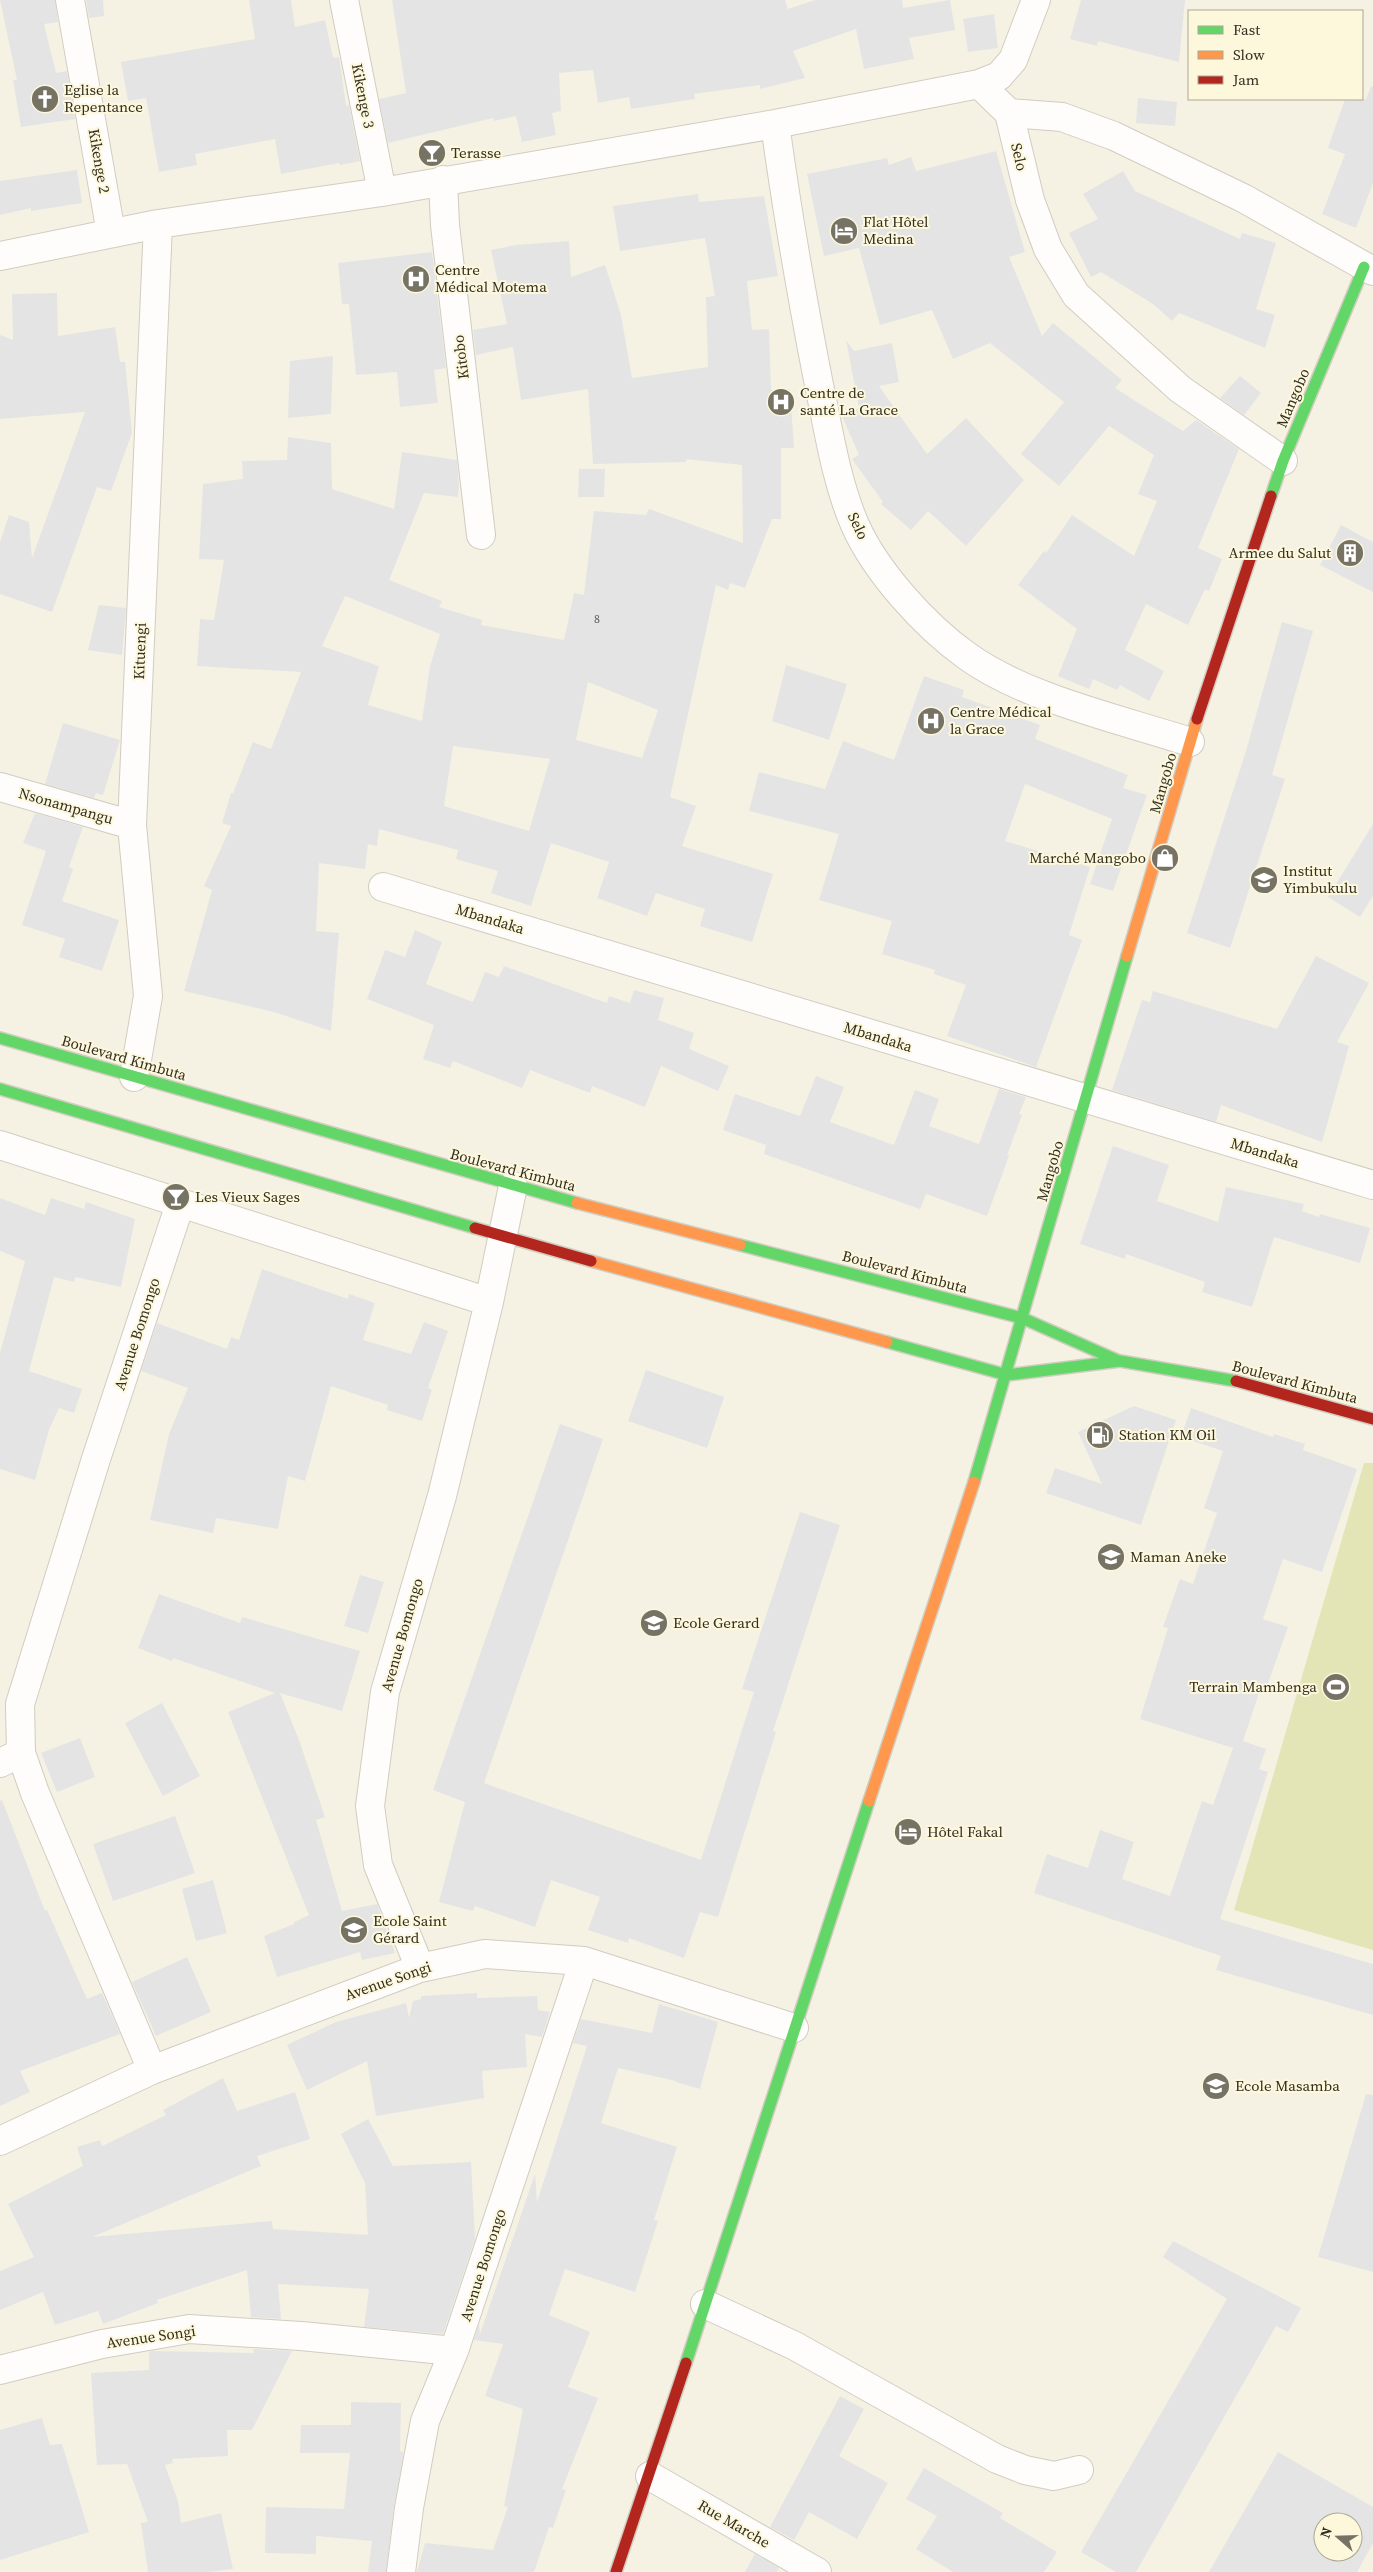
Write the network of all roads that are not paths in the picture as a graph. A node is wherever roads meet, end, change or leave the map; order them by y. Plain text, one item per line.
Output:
1 (70, 0) edge
2 (344, 0) edge
3 (1036, 0) edge
4 (979, 84) junction
5 (1009, 113) junction
6 (775, 124) junction
7 (443, 180) junction
8 (382, 192) junction
9 (158, 224) junction
10 (112, 233) junction
11 (0, 256) edge
12 (1368, 269) edge
13 (1283, 461) junction
14 (481, 535) dead end
15 (1190, 742) junction
16 (0, 787) edge
17 (132, 825) junction
18 (383, 887) dead end
19 (0, 1038) edge
20 (134, 1076) junction
21 (0, 1090) edge
22 (1086, 1100) junction
23 (0, 1145) edge
24 (1373, 1185) edge
25 (513, 1186) junction
26 (180, 1204) junction
27 (502, 1236) junction
28 (489, 1302) junction
29 (1022, 1318) junction
30 (1120, 1361) junction
31 (1006, 1375) junction
32 (1373, 1419) edge
33 (10, 1758) edge
34 (584, 1961) junction
35 (420, 1968) junction
36 (794, 2028) junction
37 (152, 2070) junction
38 (0, 2141) edge
39 (705, 2304) junction
40 (454, 2352) junction
41 (0, 2370) edge
42 (1079, 2470) dead end
43 (650, 2476) junction
44 (400, 2572) edge
45 (616, 2572) edge
46 (817, 2572) edge

1 - 10 street, Kikenge 2
2 - 8 street, Kikenge 3
3 - 4 street
4 - 5 street
4 - 6 street
5 - 12 street
5 - 13 street, Selo
6 - 7 street
6 - 15 street, Selo
7 - 8 street
7 - 14 street, Kitobo
8 - 9 street
9 - 10 street
9 - 17 street, Kituengi
10 - 11 street
12 - 13 street, Mangobo
13 - 15 street, Mangobo
15 - 22 street, Mangobo
16 - 17 street, Nsonampangu
17 - 20 street, Kituengi
18 - 22 street, Mbandaka
19 - 20 street, Boulevard Kimbuta
20 - 25 street, Boulevard Kimbuta
21 - 27 street
22 - 24 street, Mbandaka
22 - 29 street, Mangobo
23 - 26 street
25 - 27 street, Avenue Bomongo
25 - 29 street, Boulevard Kimbuta
26 - 28 street
26 - 33 street, Avenue Bomongo
27 - 28 street, Avenue Bomongo
27 - 31 street
28 - 35 street, Avenue Bomongo
29 - 30 street, Boulevard Kimbuta
29 - 31 street, Mangobo
30 - 31 street
30 - 32 street, Boulevard Kimbuta
31 - 36 street, Mangobo
33 - 37 street, Avenue Bomongo
34 - 35 street, Avenue Songi
34 - 36 street, Avenue Songi
34 - 40 street, Avenue Bomongo
35 - 37 street, Avenue Songi
36 - 39 street, Mangobo
37 - 38 street, Avenue Songi
39 - 42 street
39 - 43 street, Mangobo
40 - 41 street, Avenue Songi
40 - 44 street, Avenue Bomongo
43 - 45 street, Mangobo
43 - 46 street, Rue Marche

